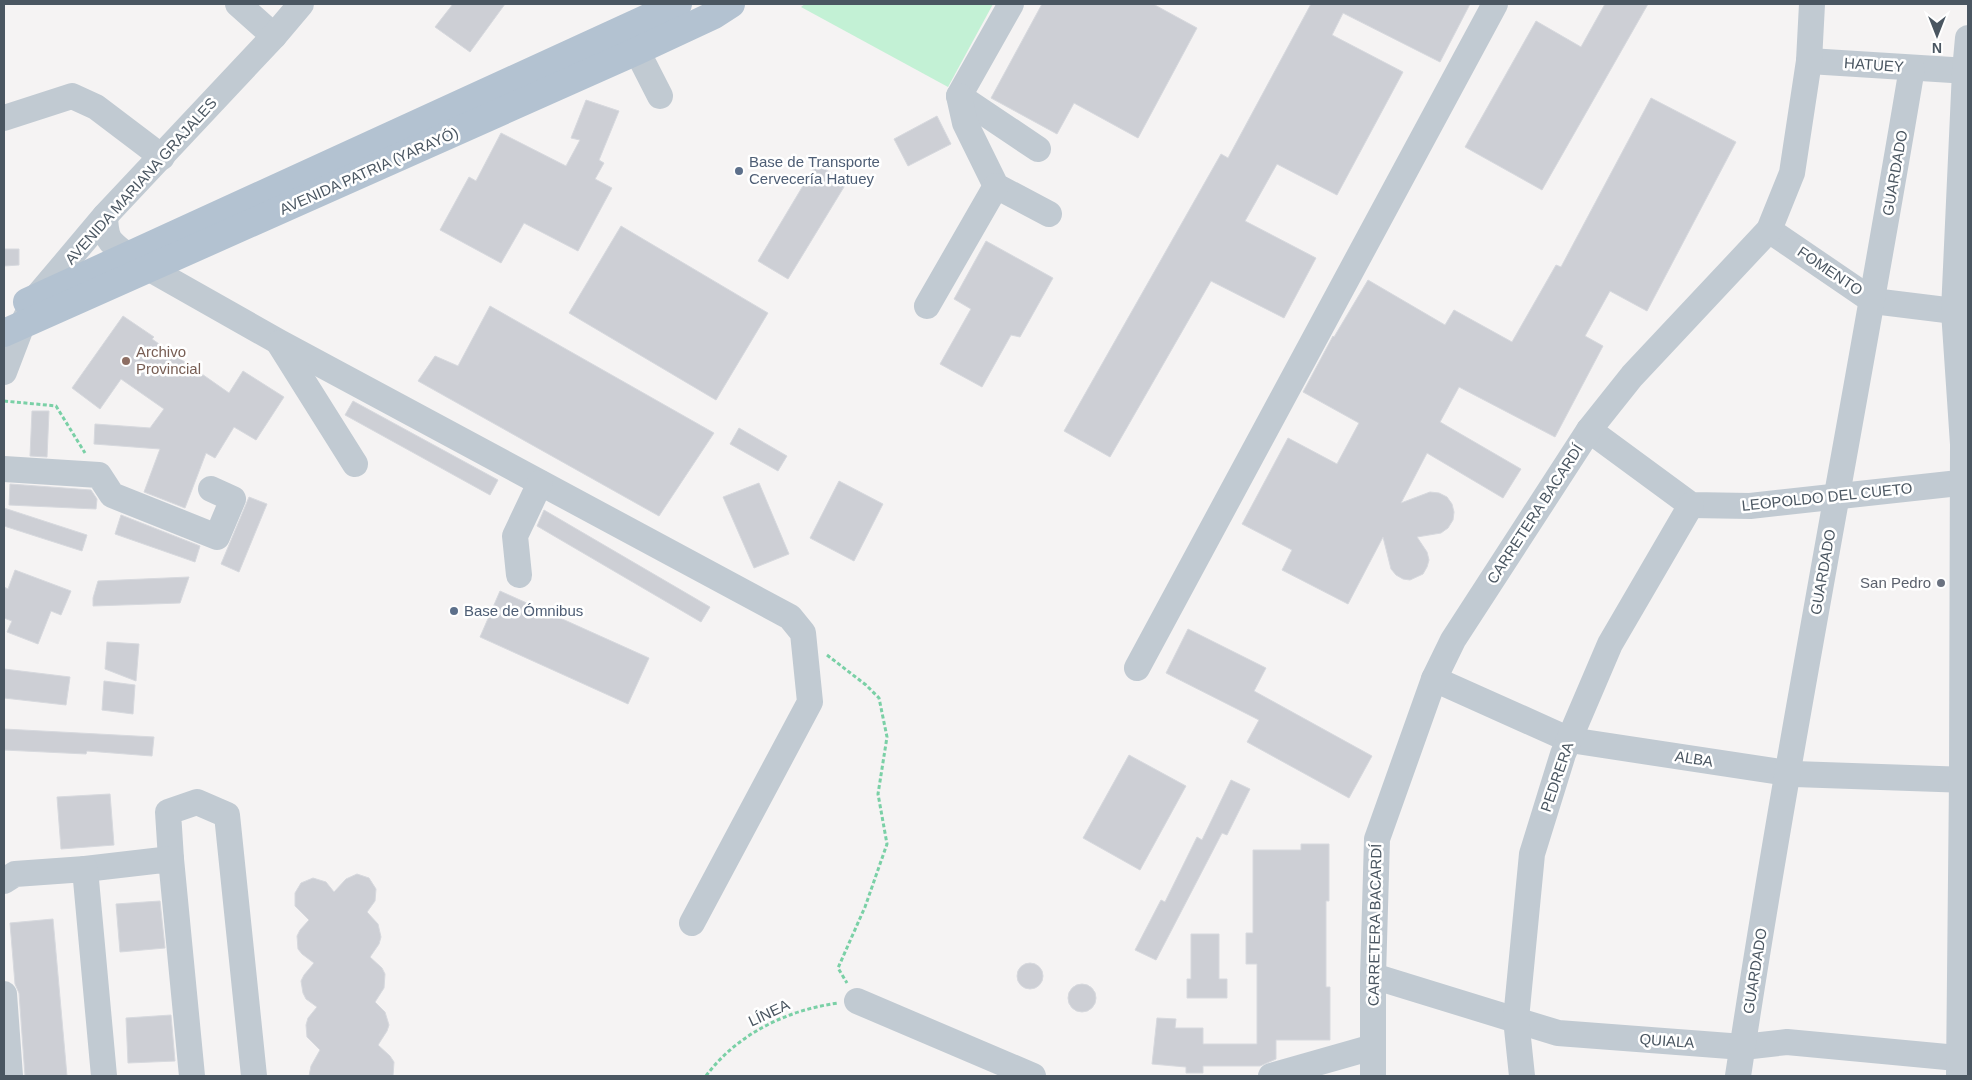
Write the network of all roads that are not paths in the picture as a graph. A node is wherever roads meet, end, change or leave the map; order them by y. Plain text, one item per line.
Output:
1 (238, 4) edge
2 (301, 4) edge
3 (678, 4) edge
4 (731, 4) edge
5 (1011, 4) edge
6 (1495, 4) edge
7 (1812, 4) edge
8 (274, 36) junction
9 (1968, 38) edge
10 (637, 51) junction
11 (1809, 61) junction
12 (1912, 68) junction
13 (1967, 71) edge
14 (660, 96) dead end
15 (959, 96) junction
16 (4, 118) edge
17 (1038, 150) dead end
18 (162, 157) junction
19 (996, 186) junction
20 (1049, 214) dead end
21 (105, 216) junction
22 (1769, 230) junction
23 (139, 262) junction
24 (35, 299) junction
25 (1873, 301) junction
26 (927, 306) dead end
27 (1954, 311) junction
28 (10, 323) edge
29 (279, 342) junction
30 (4, 372) edge
31 (1589, 430) junction
32 (355, 464) dead end
33 (4, 469) edge
34 (540, 482) junction
35 (1966, 482) edge
36 (211, 489) dead end
37 (1836, 496) junction
38 (1691, 505) junction
39 (519, 576) dead end
40 (1137, 668) dead end
41 (1434, 679) junction
42 (1570, 740) junction
43 (1787, 773) junction
44 (1965, 780) edge
45 (171, 859) junction
46 (84, 869) junction
47 (4, 881) edge
48 (692, 923) dead end
49 (1373, 976) junction
50 (4, 994) edge
51 (857, 1001) road end
52 (1516, 1019) junction
53 (1373, 1046) junction
54 (1743, 1046) junction
55 (1962, 1064) edge
56 (10, 1076) edge
57 (104, 1076) edge
58 (192, 1076) edge
59 (254, 1076) edge
60 (1032, 1076) edge
61 (1271, 1076) edge
62 (1373, 1076) edge
63 (1522, 1076) edge
64 (1738, 1076) edge

1 - 8 street
2 - 8 street, AVENIDA MARIANA GRAJALES
3 - 23 main road, AVENIDA PATRIA (YARAYÓ)
4 - 10 main road, AVENIDA PATRIA (YARAYÓ)
5 - 15 street
6 - 40 street
7 - 11 street, CARRETERA BACARDÍ
8 - 18 street, AVENIDA MARIANA GRAJALES
9 - 13 street
10 - 14 street
10 - 23 main road, AVENIDA PATRIA (YARAYÓ)
11 - 12 street, HATUEY
11 - 22 street, CARRETERA BACARDÍ
12 - 13 street, HATUEY
12 - 25 street, GUARDADO
13 - 27 street
15 - 17 street
15 - 19 street
16 - 18 street
18 - 21 street, AVENIDA MARIANA GRAJALES
19 - 20 street
19 - 26 street
21 - 23 street
21 - 24 street, AVENIDA MARIANA GRAJALES
22 - 25 street, FOMENTO
22 - 31 street, CARRETERA BACARDÍ
23 - 24 main road, AVENIDA PATRIA (YARAYÓ)
23 - 28 main road, AVENIDA PATRIA (YARAYÓ)
23 - 29 street
24 - 28 main road, AVENIDA PATRIA (YARAYÓ)
25 - 27 street, FOMENTO
25 - 37 street, GUARDADO
27 - 35 street
28 - 30 street
29 - 32 street
29 - 34 street
31 - 38 street
31 - 41 street, CARRETERA BACARDÍ
33 - 36 street
34 - 39 street
34 - 48 street
35 - 37 street, LEOPOLDO DEL CUETO
35 - 44 street
37 - 38 street, LEOPOLDO DEL CUETO
37 - 43 street, GUARDADO
38 - 42 street, PEDRERA
41 - 42 street, ALBA
41 - 49 street, CARRETERA BACARDÍ
42 - 43 street, ALBA
42 - 52 street, PEDRERA
43 - 44 street, ALBA
43 - 54 street, GUARDADO
44 - 55 street
45 - 46 street
45 - 58 street
45 - 59 street
46 - 47 street
46 - 57 street
49 - 52 street, QUIALA
49 - 53 street, CARRETERA BACARDÍ
50 - 56 street
51 - 60 street
52 - 54 street, QUIALA
52 - 63 street, PEDRERA
53 - 61 street
53 - 62 street, CARRETERA BACARDÍ
54 - 55 street, QUIALA
54 - 64 street, GUARDADO

